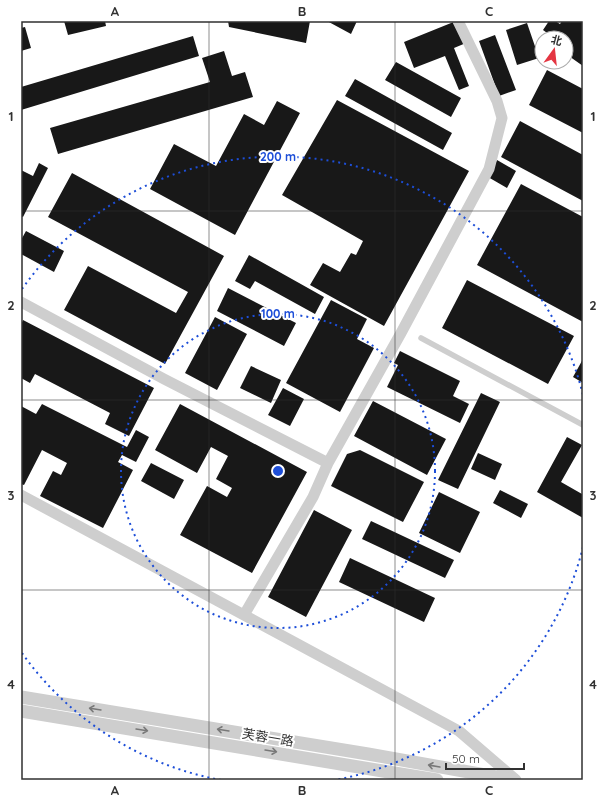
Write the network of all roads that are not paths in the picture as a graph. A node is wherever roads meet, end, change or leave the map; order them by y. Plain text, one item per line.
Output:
1 (458, 21) edge
2 (21, 302) edge
3 (421, 338) dead end
4 (583, 425) edge
5 (328, 463) junction
6 (21, 495) edge
7 (244, 615) junction
8 (21, 697) edge
9 (21, 711) edge
10 (437, 780) edge
11 (515, 780) edge

1 - 5 street
2 - 5 street
3 - 4 lane
5 - 7 street
6 - 7 street
7 - 11 street
11 -> 8 street, 芙蓉一路
9 -> 10 street, 芙蓉一路

